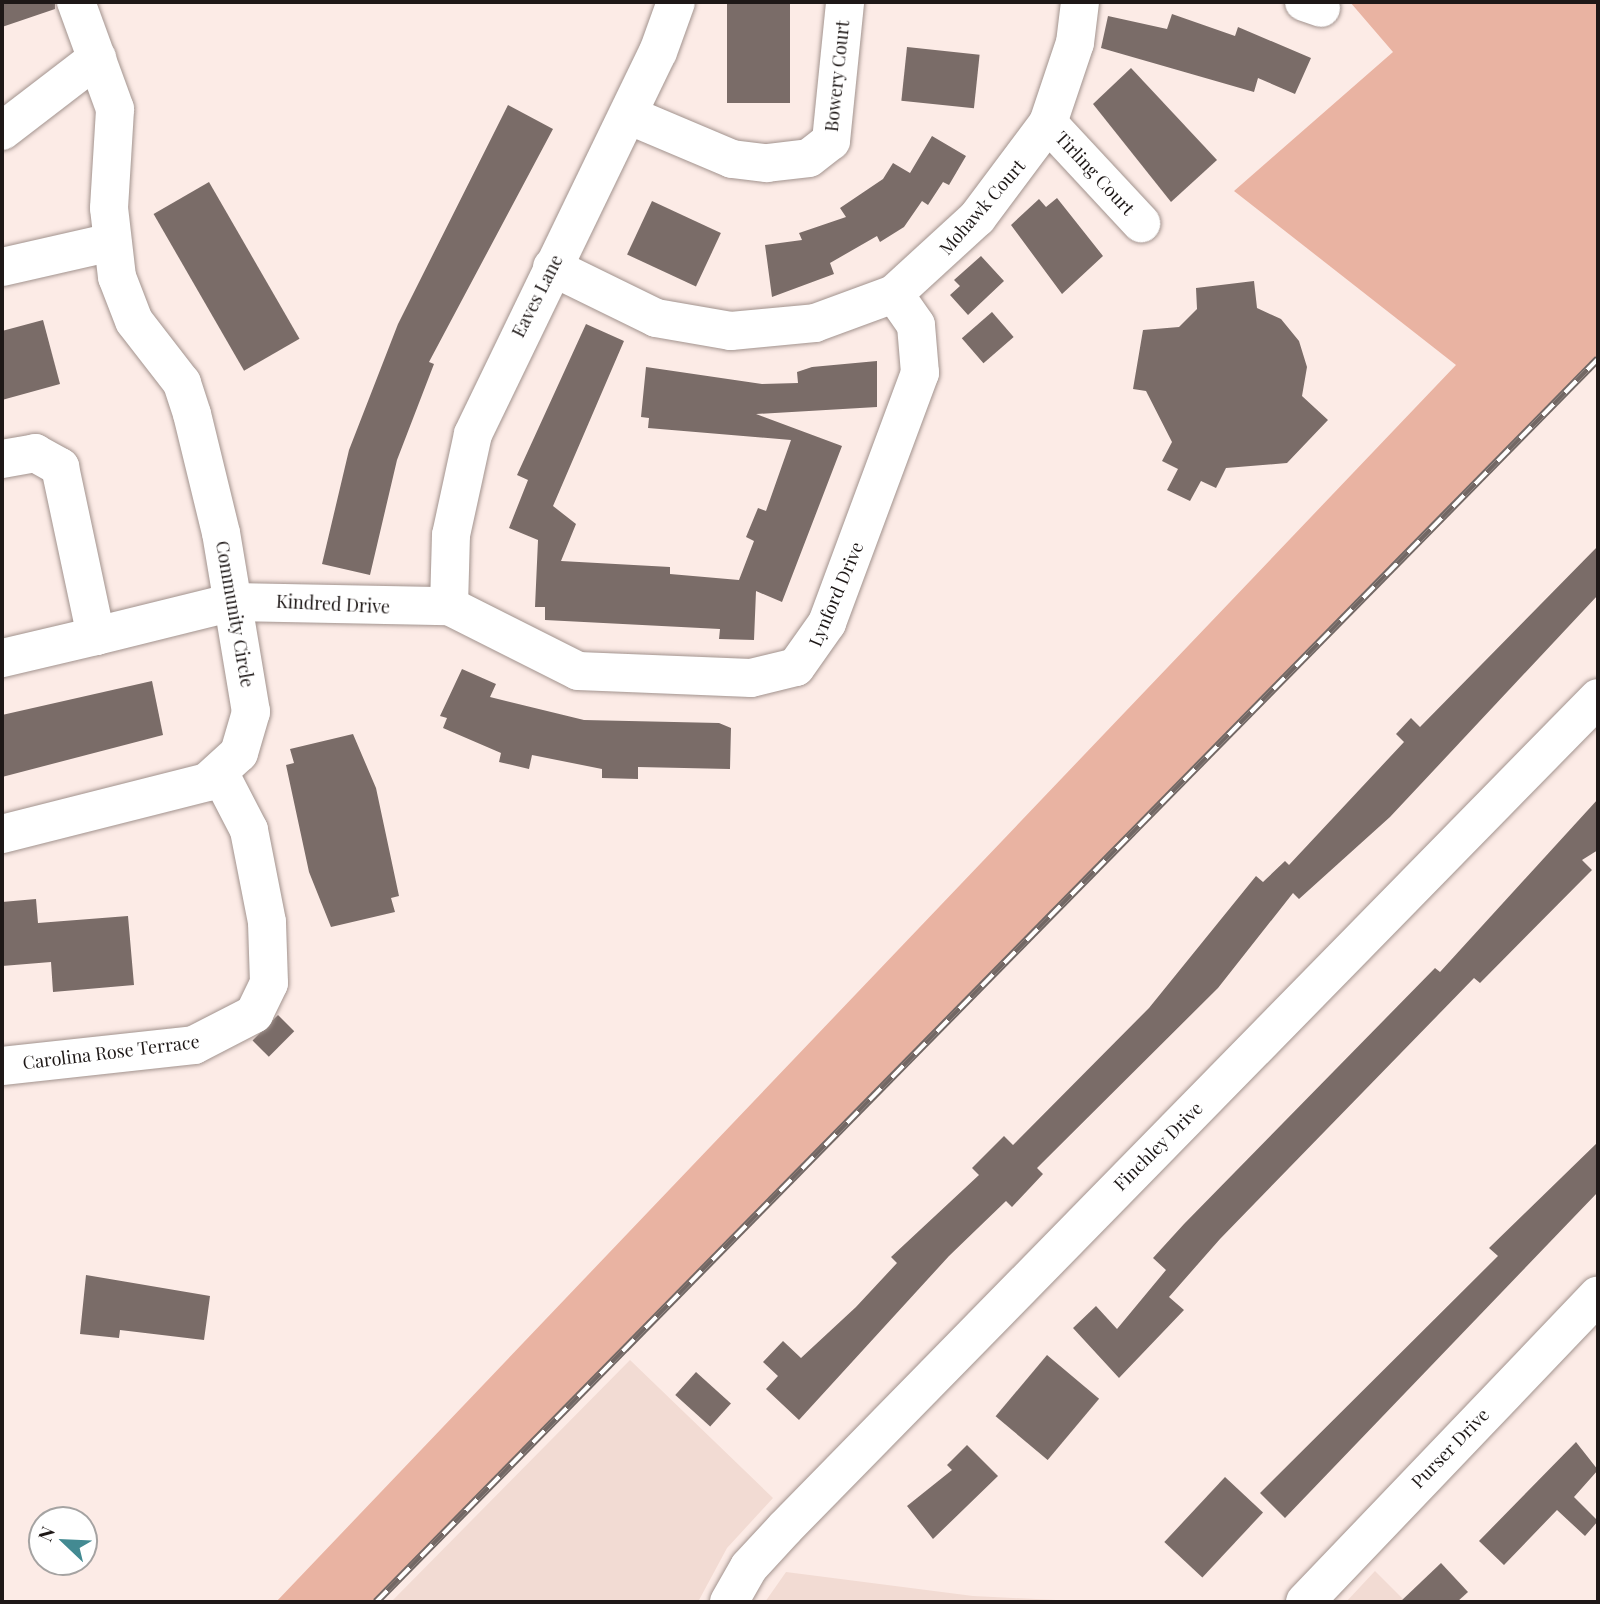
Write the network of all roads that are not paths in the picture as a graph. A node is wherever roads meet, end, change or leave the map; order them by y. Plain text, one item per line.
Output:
1 (76, 2) edge
2 (676, 2) edge
3 (845, 2) edge
4 (1080, 2) edge
5 (97, 58) junction
6 (628, 115) junction
7 (1048, 123) junction
8 (2, 131) edge
9 (1141, 223) dead end
10 (111, 242) junction
11 (2, 267) edge
12 (552, 267) junction
13 (894, 294) junction
14 (2, 459) edge
15 (233, 602) junction
16 (449, 606) junction
17 (96, 636) junction
18 (2, 658) edge
19 (1598, 698) edge
20 (220, 774) junction
21 (2, 834) edge
22 (2, 1066) edge
23 (1598, 1295) edge
24 (729, 1602) edge
25 (1305, 1602) edge

1 - 5 street, Community Circle
2 - 6 street, Eaves Lane
3 - 6 street, Bowery Court
4 - 7 street, Mohawk Court
5 - 8 street
5 - 10 street, Community Circle
6 - 12 street, Eaves Lane
7 - 9 street, Tirling Court
7 - 13 street, Mohawk Court
10 - 11 street
10 - 15 street, Community Circle
12 - 13 street, Mohawk Court
12 - 16 street, Eaves Lane
13 - 16 street, Lynford Drive
14 - 17 street
15 - 16 street, Kindred Drive
15 - 17 street, Kindred Drive
15 - 20 street, Community Circle
17 - 18 street, Kindred Drive
19 - 24 street, Finchley Drive
20 - 21 street, Community Circle
20 - 22 street, Carolina Rose Terrace
23 - 25 street, Purser Drive

